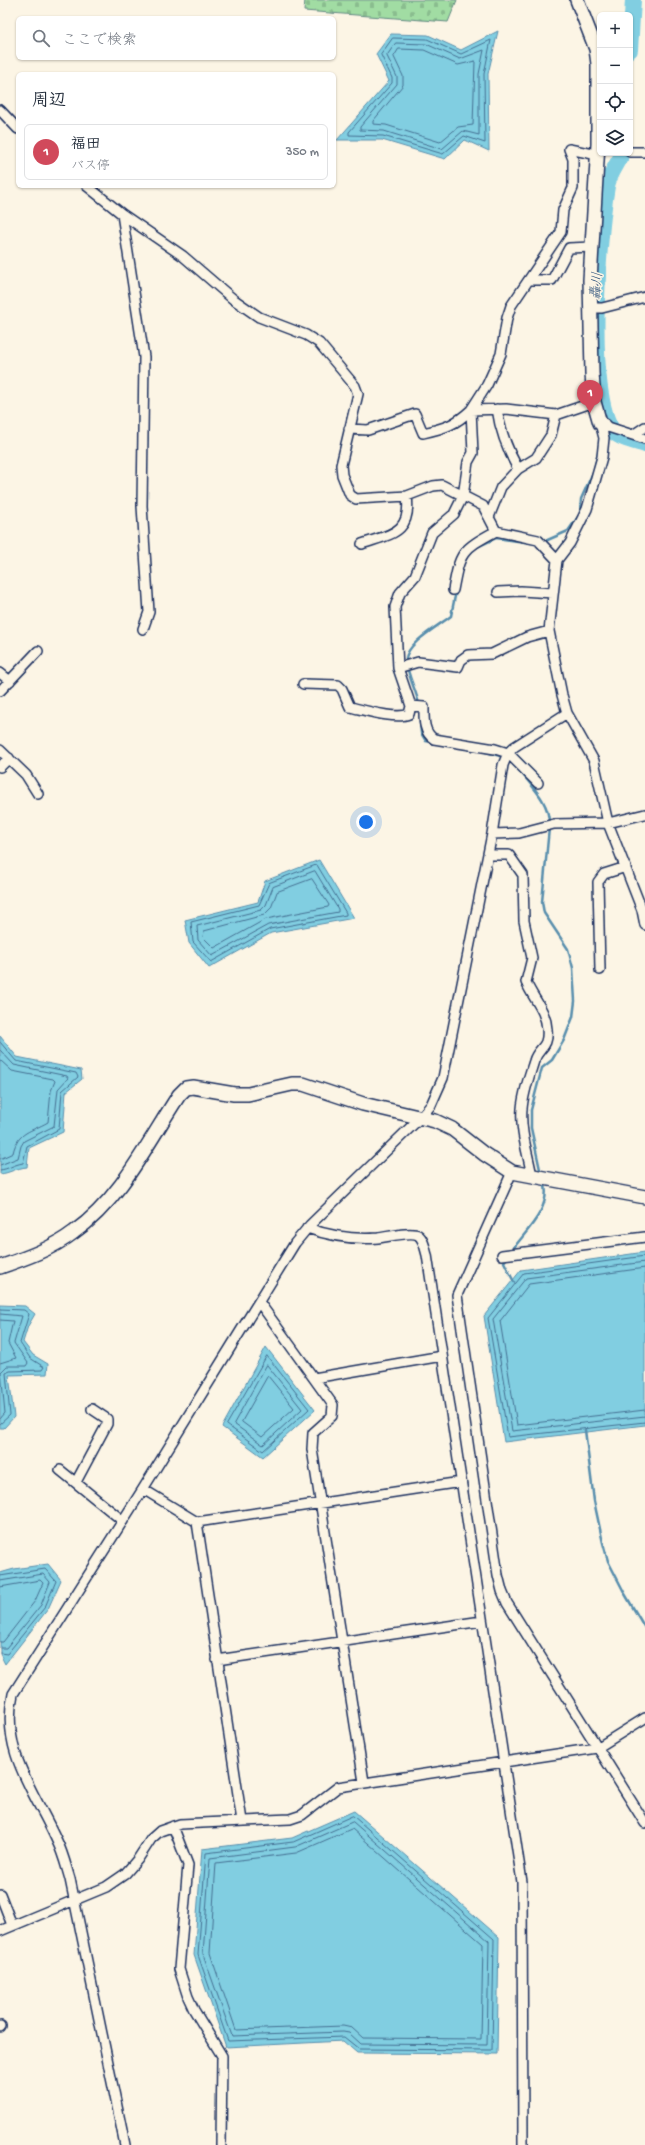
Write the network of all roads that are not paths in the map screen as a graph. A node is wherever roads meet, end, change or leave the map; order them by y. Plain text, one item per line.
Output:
1 (578, 0) edge
2 (0, 110) edge
3 (599, 120) edge
4 (16, 127) edge
5 (597, 148) edge
6 (633, 152) edge
7 (645, 152) edge
8 (598, 156) edge
9 (90, 188) edge
10 (122, 214) junction
11 (592, 247) junction
12 (530, 280) junction
13 (645, 297) edge
14 (591, 308) junction
15 (594, 402) junction
16 (497, 409) junction
17 (472, 410) junction
18 (556, 415) junction
19 (607, 426) junction
20 (645, 427) edge
21 (349, 429) junction
22 (633, 435) junction
23 (645, 439) edge
24 (518, 469) junction
25 (407, 496) junction
26 (463, 496) junction
27 (489, 517) junction
28 (496, 531) junction
29 (362, 544) dead end
30 (557, 560) junction
31 (453, 590) dead end
32 (498, 592) dead end
33 (553, 593) junction
34 (143, 629) dead end
35 (550, 631) junction
36 (38, 651) dead end
37 (398, 668) junction
38 (0, 673) edge
39 (10, 681) junction
40 (303, 684) dead end
41 (0, 690) edge
42 (411, 706) junction
43 (568, 713) junction
44 (0, 750) edge
45 (508, 754) junction
46 (9, 758) junction
47 (0, 767) edge
48 (538, 783) dead end
49 (38, 794) dead end
50 (645, 814) edge
51 (608, 823) junction
52 (492, 834) junction
53 (488, 855) junction
54 (626, 867) junction
55 (645, 925) edge
56 (600, 970) dead end
57 (421, 1117) junction
58 (512, 1172) junction
59 (532, 1176) junction
60 (645, 1197) edge
61 (307, 1228) junction
62 (645, 1236) edge
63 (502, 1255) dead end
64 (0, 1267) edge
65 (259, 1302) junction
66 (442, 1356) junction
67 (314, 1378) junction
68 (92, 1409) dead end
69 (60, 1470) dead end
70 (76, 1482) junction
71 (461, 1482) junction
72 (143, 1489) junction
73 (321, 1502) junction
74 (123, 1521) junction
75 (197, 1522) junction
76 (482, 1621) junction
77 (342, 1641) junction
78 (217, 1660) junction
79 (645, 1718) edge
80 (0, 1724) edge
81 (10, 1737) junction
82 (597, 1748) junction
83 (503, 1761) junction
84 (364, 1782) junction
85 (242, 1821) junction
86 (645, 1823) edge
87 (173, 1826) junction
88 (0, 1894) edge
89 (76, 1900) junction
90 (12, 1925) junction
91 (0, 1931) edge
92 (125, 2145) edge
93 (221, 2145) edge
94 (523, 2145) edge

1 - 3 street
2 - 4 street
5 - 12 street
6 - 7 street
8 - 11 street
9 - 10 street
10 - 21 street
10 - 34 street
11 - 12 street
11 - 14 street
12 - 17 street
13 - 14 street
14 - 15 street
15 - 18 street
15 - 19 street
16 - 17 street
16 - 18 street
16 - 24 street
17 - 21 street
17 - 26 street
18 - 24 street
19 - 22 street
19 - 30 street
20 - 22 street
21 - 25 street
22 - 23 street
24 - 27 street
25 - 26 street
25 - 29 street
26 - 27 street
26 - 37 street
27 - 28 street
28 - 30 street
28 - 31 street
30 - 33 street
32 - 33 street
33 - 35 street
35 - 37 street
35 - 43 street
36 - 39 street
37 - 42 street
38 - 39 street
39 - 41 street
40 - 42 street
42 - 45 street
43 - 45 street
43 - 51 street
44 - 46 street
45 - 48 street
45 - 52 street
46 - 47 street
46 - 49 street
50 - 51 street
51 - 52 street
51 - 54 street
52 - 53 street
53 - 57 street
53 - 59 street
54 - 55 street
54 - 56 street
57 - 58 street
57 - 61 street
57 - 64 street
58 - 59 street
58 - 82 street
59 - 60 street
61 - 65 street
61 - 66 street
62 - 63 street
65 - 67 street
65 - 72 street
66 - 67 street
66 - 71 street
67 - 73 street
68 - 70 street
69 - 70 street
70 - 74 street
71 - 73 street
71 - 76 street
72 - 74 street
72 - 75 street
73 - 75 street
73 - 77 street
74 - 81 street
75 - 78 street
76 - 77 street
76 - 83 street
77 - 78 street
77 - 84 street
78 - 85 street
79 - 82 street
80 - 81 street
81 - 89 street
82 - 83 street
82 - 86 street
83 - 84 street
83 - 94 street
84 - 85 street
85 - 87 street
87 - 89 street
87 - 93 street
88 - 90 street
89 - 90 street
89 - 92 street
90 - 91 street

